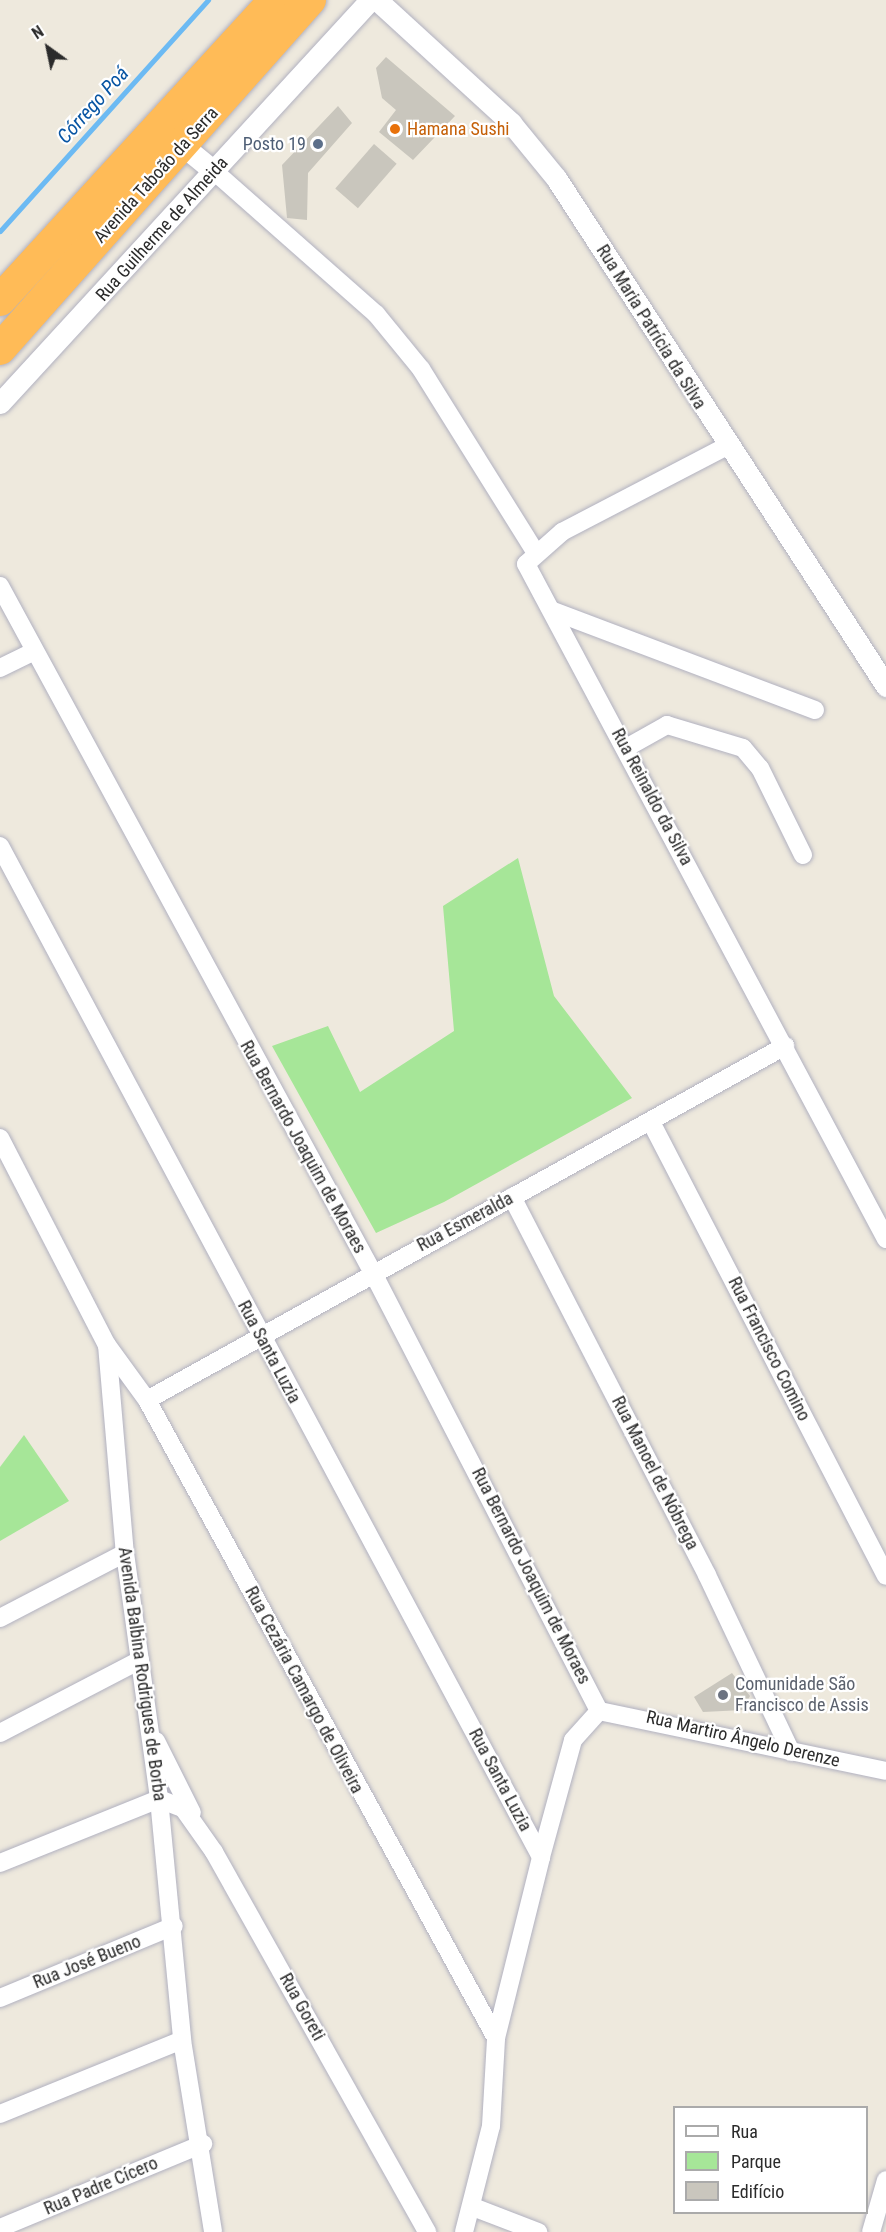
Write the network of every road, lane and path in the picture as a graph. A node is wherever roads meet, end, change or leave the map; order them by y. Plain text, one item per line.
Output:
1 (275, 0) edge
2 (310, 0) edge
3 (370, 0) edge
4 (377, 0) edge
5 (172, 136) junction
6 (214, 172) junction
7 (0, 300) edge
8 (0, 349) edge
9 (0, 403) edge
10 (727, 446) junction
11 (536, 553) junction
12 (0, 586) edge
13 (553, 611) junction
14 (33, 652) junction
15 (0, 668) edge
16 (886, 686) edge
17 (814, 710) dead end
18 (626, 748) junction
19 (0, 846) edge
20 (803, 855) dead end
21 (785, 1046) junction
22 (651, 1122) junction
23 (0, 1138) edge
24 (512, 1197) junction
25 (886, 1239) edge
26 (372, 1271) junction
27 (260, 1335) junction
28 (107, 1345) junction
29 (147, 1400) junction
30 (125, 1553) junction
31 (886, 1576) edge
32 (0, 1618) edge
33 (140, 1660) junction
34 (599, 1711) junction
35 (149, 1727) junction
36 (0, 1733) edge
37 (791, 1752) junction
38 (886, 1772) edge
39 (159, 1798) junction
40 (194, 1817) junction
41 (541, 1857) junction
42 (0, 1863) edge
43 (174, 1926) junction
44 (0, 1998) edge
45 (496, 2038) junction
46 (182, 2040) junction
47 (0, 2114) edge
48 (203, 2144) junction
49 (886, 2180) edge
50 (211, 2204) junction
51 (473, 2207) junction
52 (0, 2228) edge
53 (213, 2232) edge
54 (228, 2232) edge
55 (427, 2232) edge
56 (464, 2232) edge
57 (538, 2232) edge
58 (871, 2232) edge

1 - 5 highway, Avenida Taboão da Serra
2 - 5 highway, Avenida Taboão da Serra
3 - 6 street, Rua Guilherme de Almeida
4 - 10 street, Rua Maria Patrícia da Silva
5 - 6 street
5 - 7 highway, Avenida Taboão da Serra
5 - 8 highway, Avenida Taboão da Serra
6 - 9 street, Rua Guilherme de Almeida
6 - 11 street
10 - 11 street
10 - 16 street, Rua Maria Patrícia da Silva
11 - 13 street, Rua Reinaldo da Silva
12 - 14 street, Rua Bernardo Joaquim de Moraes
13 - 17 street
13 - 18 street, Rua Reinaldo da Silva
14 - 15 street
14 - 26 street, Rua Bernardo Joaquim de Moraes
18 - 20 street
18 - 21 street, Rua Reinaldo da Silva
19 - 27 street, Rua Santa Luzia
21 - 22 street, Rua Esmeralda
21 - 25 street, Rua Reinaldo da Silva
22 - 24 street, Rua Esmeralda
22 - 31 street, Rua Francisco Comino
23 - 28 street, Avenida Balbina Rodrigues de Borba
24 - 26 street, Rua Esmeralda
24 - 37 street, Rua Manoel de Nóbrega
26 - 27 street, Rua Esmeralda
26 - 34 street, Rua Bernardo Joaquim de Moraes
27 - 29 street, Rua Esmeralda
27 - 41 street, Rua Santa Luzia
28 - 29 street, Rua Cezária Camargo de Oliveira
28 - 30 street, Avenida Balbina Rodrigues de Borba
29 - 45 street, Rua Cezária Camargo de Oliveira
30 - 32 street
30 - 33 street, Avenida Balbina Rodrigues de Borba
33 - 35 street, Avenida Balbina Rodrigues de Borba
33 - 36 street
34 - 37 street, Rua Martiro Ângelo Derenze
34 - 41 street
35 - 39 street, Avenida Balbina Rodrigues de Borba
35 - 40 street, Rua Goreti
37 - 38 street, Rua Martiro Ângelo Derenze
39 - 40 street
39 - 42 street
39 - 43 street, Avenida Balbina Rodrigues de Borba
40 - 55 street, Rua Goreti
41 - 45 street
43 - 44 street, Rua José Bueno
43 - 46 street, Avenida Balbina Rodrigues de Borba
45 - 51 street
46 - 47 street
46 - 48 street, Avenida Balbina Rodrigues de Borba
48 - 50 street, Avenida Balbina Rodrigues de Borba
48 - 52 street, Rua Padre Cícero
49 - 58 street
50 - 53 street, Avenida Balbina Rodrigues de Borba
50 - 54 street
51 - 56 street
51 - 57 street

